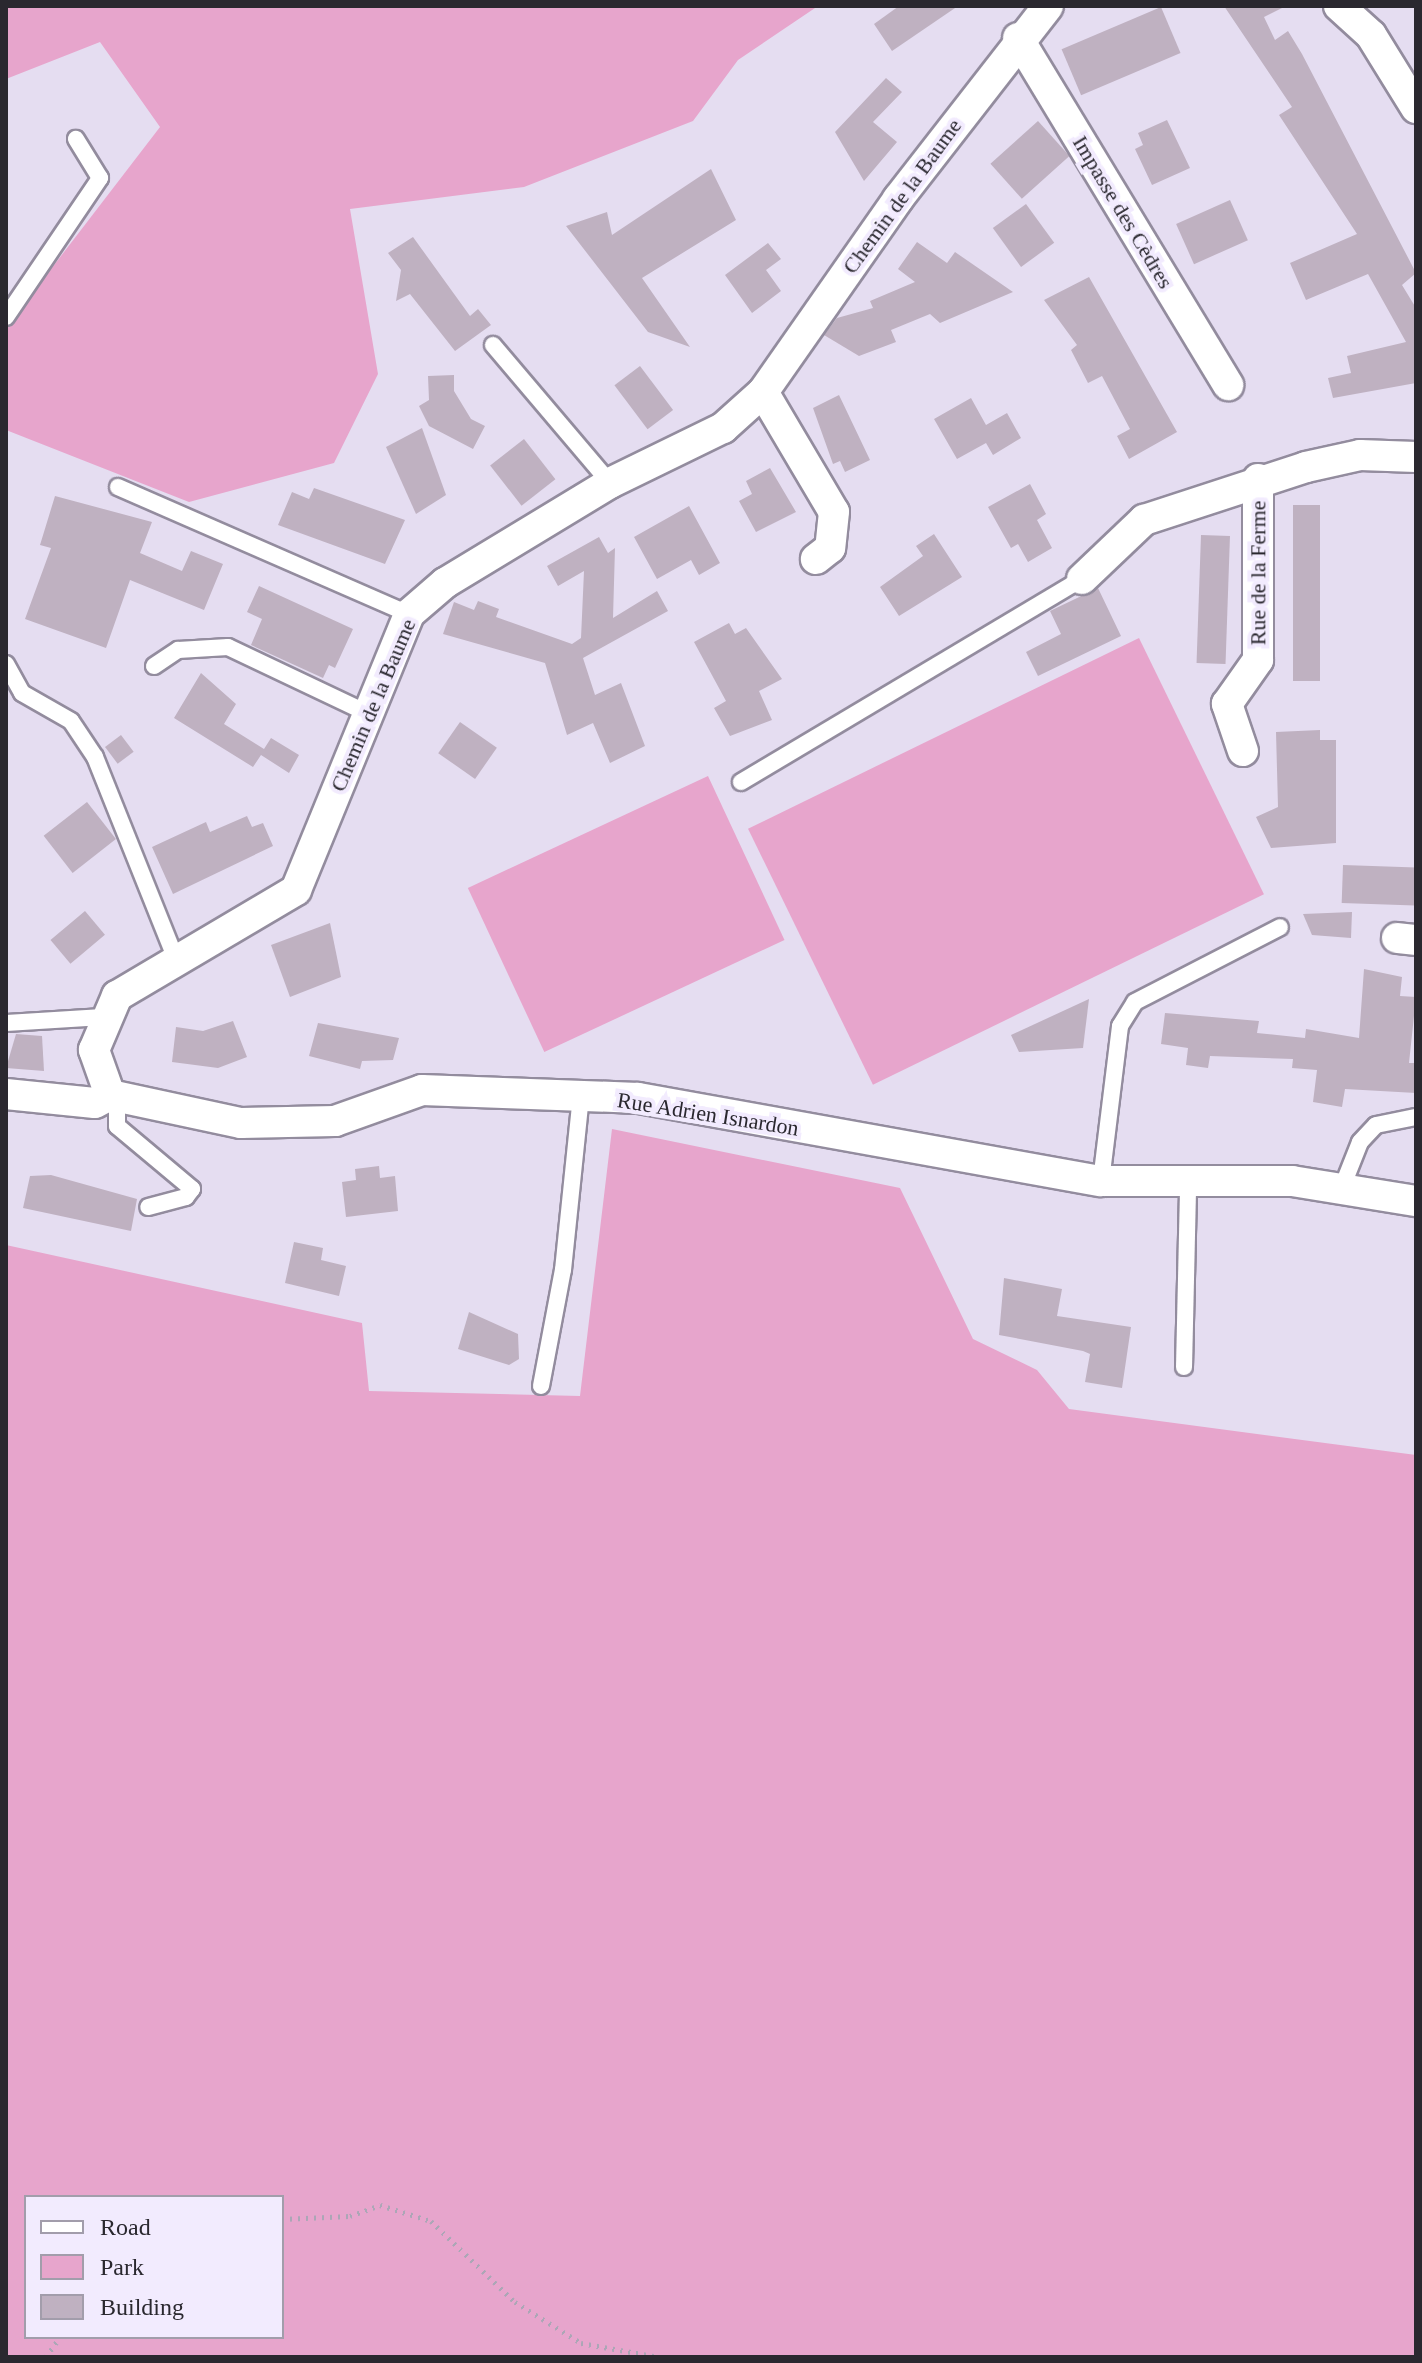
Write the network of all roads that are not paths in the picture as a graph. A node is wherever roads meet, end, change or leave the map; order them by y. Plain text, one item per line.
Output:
1 (1048, 6) edge
2 (1339, 6) edge
3 (1018, 38) junction
4 (1416, 108) edge
5 (76, 139) dead end
6 (6, 317) edge
7 (493, 345) dead end
8 (1228, 385) dead end
9 (763, 392) junction
10 (1416, 457) edge
11 (1258, 479) junction
12 (610, 483) junction
13 (118, 487) dead end
14 (816, 559) dead end
15 (1082, 579) joint
16 (409, 614) junction
17 (6, 664) edge
18 (154, 666) dead end
19 (367, 713) junction
20 (1243, 751) dead end
21 (741, 782) dead end
22 (1280, 927) dead end
23 (175, 957) junction
24 (103, 1017) junction
25 (6, 1023) edge
26 (6, 1094) edge
27 (114, 1097) junction
28 (581, 1097) junction
29 (1416, 1117) edge
30 (1101, 1181) junction
31 (1343, 1185) junction
32 (1188, 1186) junction
33 (1416, 1201) edge
34 (148, 1207) dead end
35 (1184, 1367) dead end
36 (541, 1386) dead end

1 - 3 street, Chemin de la Baume
2 - 4 street
3 - 8 street, Impasse des Cèdres
3 - 9 street, Chemin de la Baume
5 - 6 lane
7 - 12 lane
9 - 12 street, Chemin de la Baume
9 - 14 street
10 - 11 street
11 - 15 street
11 - 20 street, Rue de la Ferme
12 - 16 street, Chemin de la Baume
13 - 16 lane
15 - 21 lane
16 - 19 street, Chemin de la Baume
17 - 23 lane
18 - 19 lane
19 - 23 street, Chemin de la Baume
22 - 30 lane
23 - 24 street, Chemin de la Baume
24 - 25 lane
24 - 27 street
26 - 27 street, Rue Adrien Isnardon
27 - 28 street, Rue Adrien Isnardon
27 - 34 lane
28 - 30 street, Rue Adrien Isnardon
28 - 36 lane
29 - 31 lane
30 - 32 street, Rue Adrien Isnardon
31 - 32 street, Rue Adrien Isnardon
31 - 33 street, Rue Adrien Isnardon
32 - 35 lane

